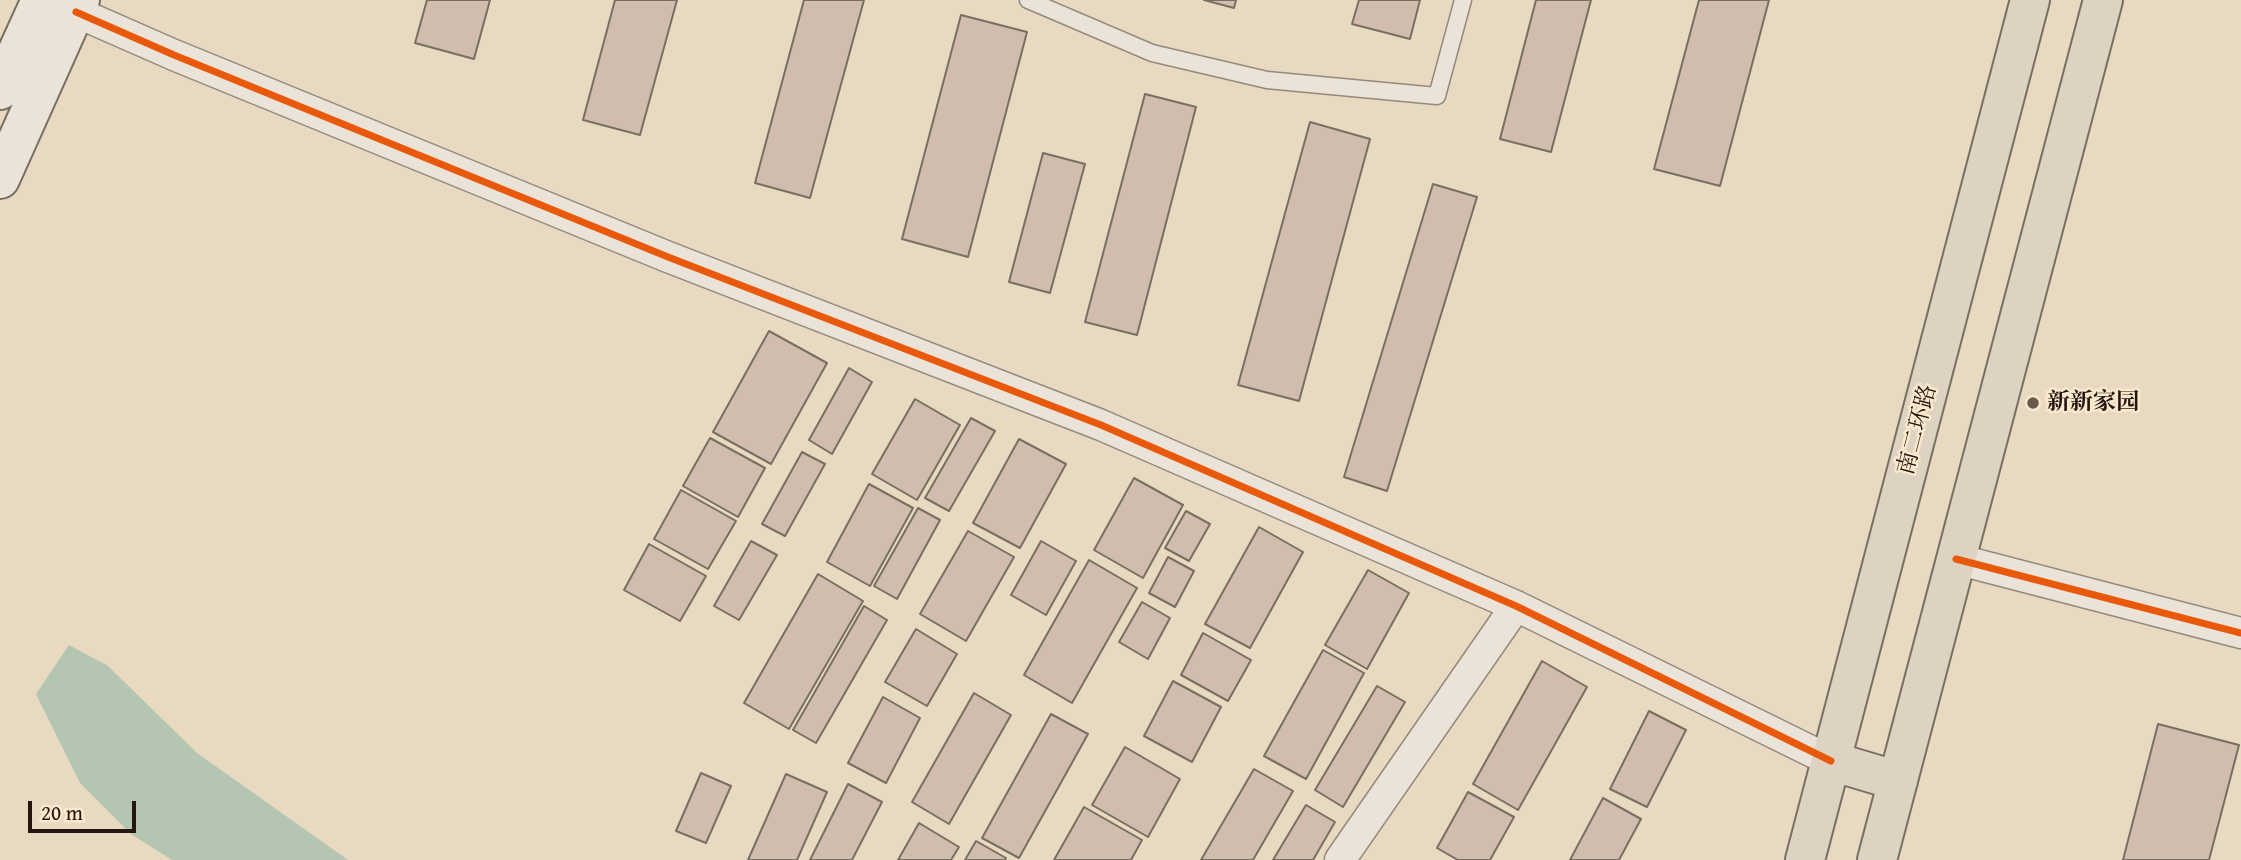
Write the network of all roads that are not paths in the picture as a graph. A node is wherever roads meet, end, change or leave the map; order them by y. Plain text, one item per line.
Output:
1 (1028, 0) edge
2 (1462, 0) edge
3 (2030, 0) edge
4 (2102, 0) edge
5 (66, 4) edge
6 (0, 90) edge
7 (0, 179) edge
8 (1956, 559) junction
9 (1516, 606) junction
10 (2241, 633) edge
11 (1831, 761) junction
12 (1898, 782) junction
13 (1340, 860) edge
14 (1805, 860) edge
15 (1877, 860) edge

1 - 2 lane
3 - 11 main road, 南二环路
4 - 8 main road
5 - 6 main road
5 - 7 main road
5 - 9 street
8 - 10 street
8 - 12 main road
9 - 11 street
9 - 13 street
11 - 12 main road
11 - 14 main road, 南二环路
12 - 15 main road

